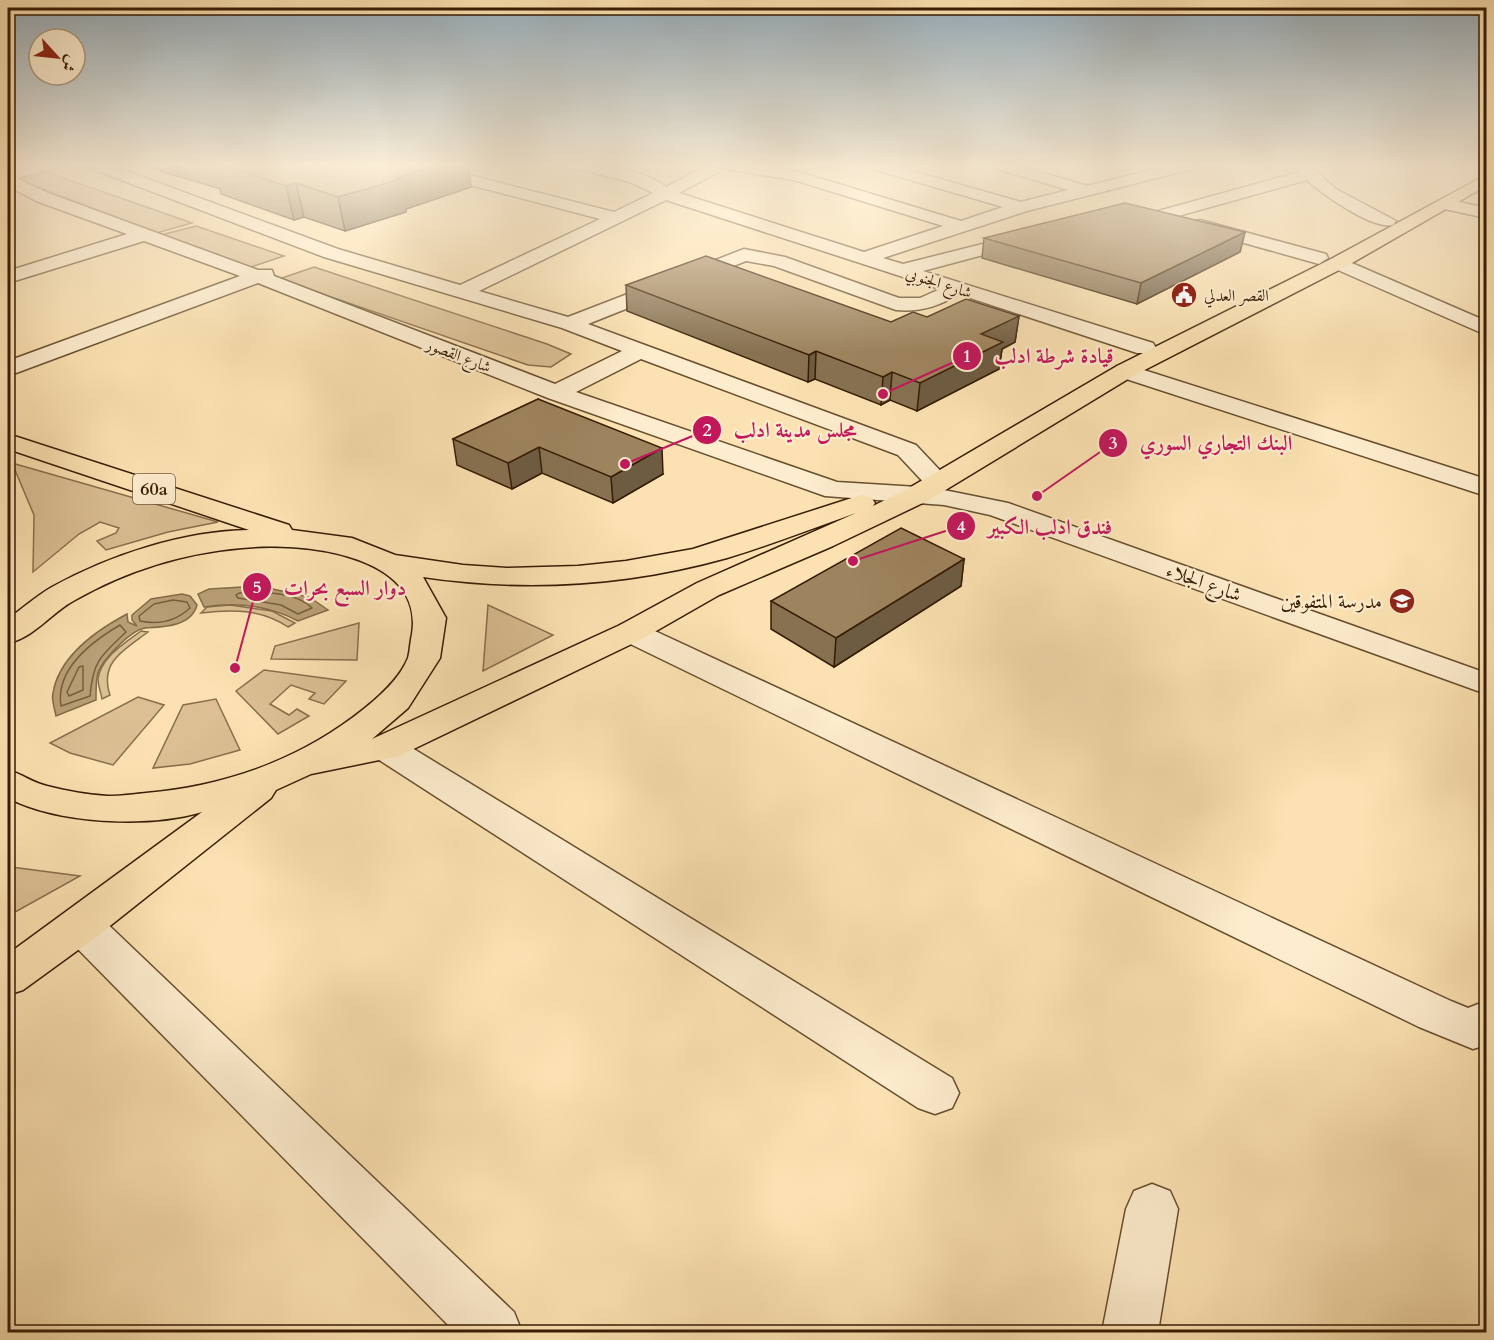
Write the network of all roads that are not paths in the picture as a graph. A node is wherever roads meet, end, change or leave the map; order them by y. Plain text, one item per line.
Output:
1 (124, 228) edge
2 (261, 228) edge
3 (593, 228) edge
4 (769, 228) edge
5 (950, 228) edge
6 (1210, 228) edge
7 (1377, 228) edge
8 (1397, 228) edge
9 (144, 235) junction
10 (1040, 235) edge
11 (331, 254) junction
12 (864, 258) junction
13 (1329, 260) junction
14 (903, 270) junction
15 (257, 276) junction
16 (8, 277) edge
17 (956, 287) junction
18 (461, 292) junction
19 (569, 324) junction
20 (1486, 329) edge
21 (1145, 348) junction
22 (639, 351) junction
23 (8, 369) edge
24 (1125, 371) junction
25 (556, 393) junction
26 (8, 441) edge
27 (927, 482) junction
28 (1486, 488) edge
29 (886, 495) junction
30 (301, 538) junction
31 (389, 563) junction
32 (9, 624) edge
33 (631, 632) junction
34 (1486, 684) edge
35 (386, 748) junction
36 (311, 762) junction
37 (271, 779) junction
38 (8, 783) edge
39 (81, 925) junction
40 (8, 977) edge
41 (1480, 1025) edge
42 (935, 1093) dead end
43 (1152, 1209) dead end
44 (494, 1332) edge
45 (1130, 1332) edge

1 - 9 street, شارع القصور
2 - 11 street
3 - 18 street
4 - 12 street, شارع الجنوبي
5 - 12 street
6 - 13 street
7 - 13 main road
8 - 13 main road
9 - 15 street, شارع القصور
9 - 16 street
10 - 14 street
11 - 15 street
11 - 18 street
12 - 14 street, شارع الجنوبي
13 - 20 street
13 - 21 main road
13 - 24 main road
14 - 17 street, شارع الجنوبي
15 - 23 street
15 - 25 street, شارع القصور
17 - 19 street
17 - 21 street, شارع الجنوبي
18 - 19 street
19 - 22 street
21 - 27 main road
22 - 25 street
22 - 27 street
24 - 27 main road
24 - 28 street
25 - 29 street, شارع القصور
26 - 30 main road, 60a
27 - 29 main road
27 - 33 main road
27 - 34 street, شارع الجلاء
29 - 31 main road
30 - 31 main road
30 - 32 main road
31 - 36 main road
33 - 35 main road
33 - 41 street
35 - 36 main road
35 - 42 street
36 - 37 main road
37 - 38 main road
37 - 39 main road
39 - 40 main road
39 - 44 street
43 - 45 street

